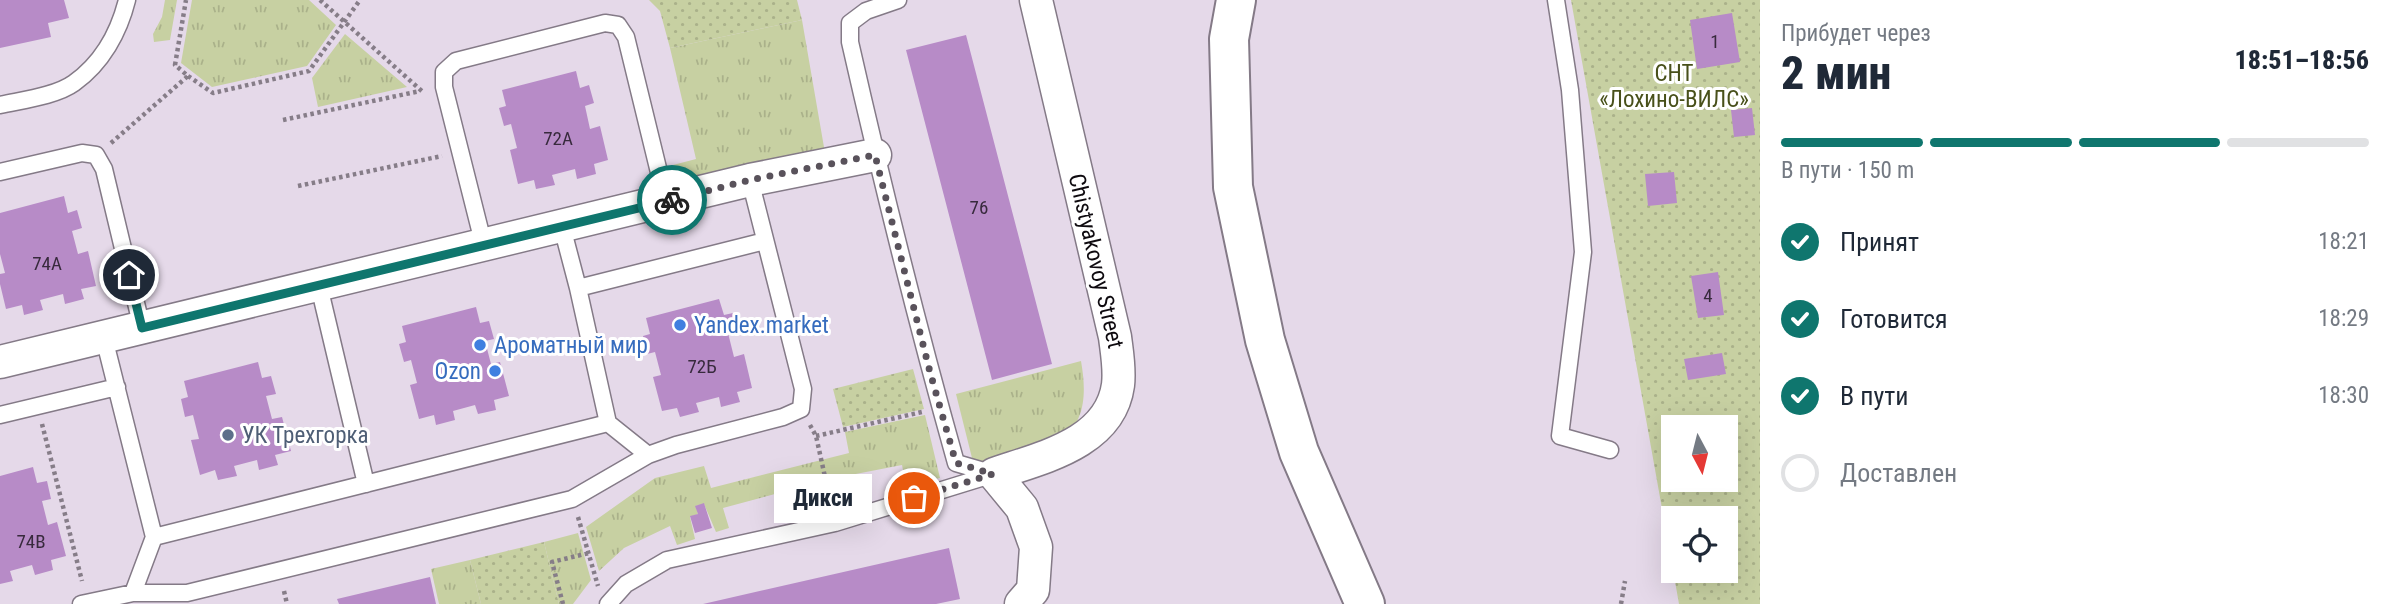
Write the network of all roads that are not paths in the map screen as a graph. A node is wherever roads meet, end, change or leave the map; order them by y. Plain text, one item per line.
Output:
1 (127, 0) edge
2 (898, 0) edge
3 (1036, 0) edge
4 (1236, 0) edge
5 (1556, 0) edge
6 (0, 105) edge
7 (875, 155) junction
8 (0, 172) edge
9 (750, 180) junction
10 (666, 201) junction
11 (562, 227) junction
12 (765, 241) junction
13 (484, 246) junction
14 (318, 280) junction
15 (578, 288) junction
16 (142, 328) junction
17 (104, 338) junction
18 (0, 362) edge
19 (117, 387) junction
20 (0, 415) edge
21 (608, 423) junction
22 (1610, 450) dead end
23 (648, 455) junction
24 (993, 474) junction
25 (366, 484) junction
26 (154, 537) junction
27 (133, 593) junction
28 (604, 598) edge
29 (84, 603) edge
30 (1021, 604) edge
31 (1366, 604) edge

1 - 6 lane
2 - 7 lane
3 - 24 street, Chistyakovoy Street
4 - 31 street
5 - 22 lane
7 - 9 street
7 - 24 lane
8 - 16 lane
9 - 10 street
9 - 12 lane
10 - 11 street
10 - 13 lane
11 - 13 street
11 - 15 lane
12 - 15 lane
12 - 23 lane
13 - 14 street
14 - 16 street
14 - 25 lane
15 - 21 lane
16 - 17 street
17 - 18 street
17 - 19 lane
19 - 20 lane
19 - 26 lane
21 - 23 lane
21 - 25 lane
23 - 27 lane
24 - 28 lane
24 - 30 street
25 - 26 lane
26 - 27 lane
27 - 29 lane

